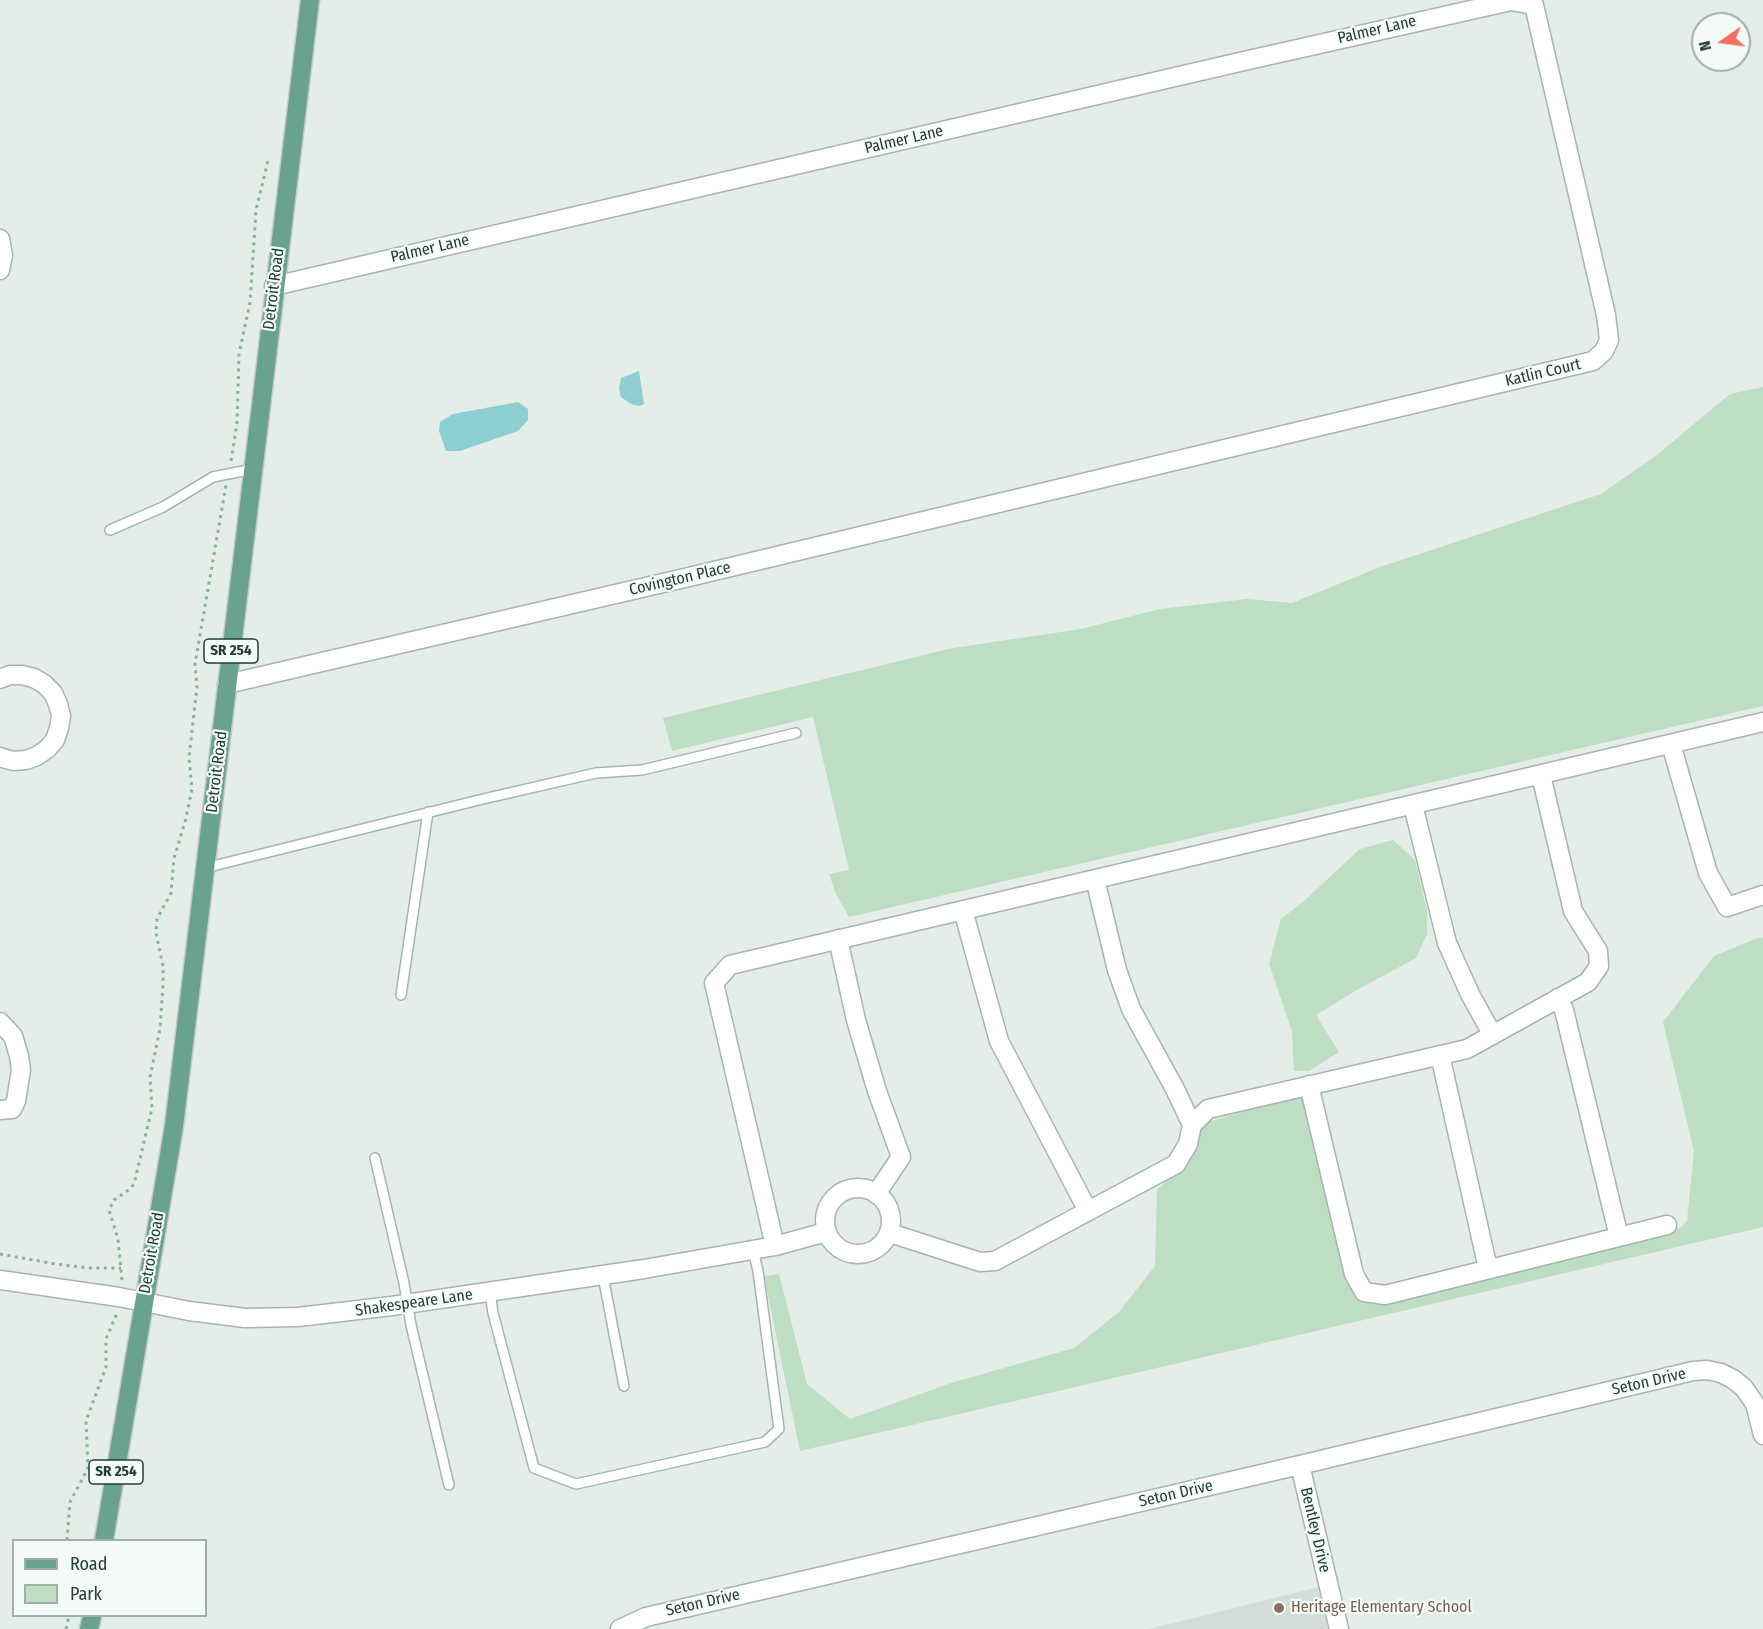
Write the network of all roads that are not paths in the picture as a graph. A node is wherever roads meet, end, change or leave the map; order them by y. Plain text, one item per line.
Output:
1 (310, 0) edge
2 (1534, 5) joint
3 (0, 238) edge
4 (0, 270) edge
5 (274, 286) junction
6 (253, 469) junction
7 (1132, 471) joint
8 (110, 530) dead end
9 (0, 679) edge
10 (227, 684) junction
11 (1763, 723) edge
12 (796, 733) dead end
13 (1671, 744) junction
14 (0, 757) edge
15 (1540, 775) junction
16 (1413, 805) junction
17 (428, 812) junction
18 (205, 868) junction
19 (1095, 879) junction
20 (1763, 895) edge
21 (963, 910) junction
22 (838, 939) junction
23 (401, 995) dead end
24 (1558, 998) junction
25 (0, 1022) edge
26 (1492, 1034) junction
27 (1440, 1055) junction
28 (1309, 1085) junction
29 (0, 1110) edge
30 (1192, 1125) junction
31 (375, 1158) dead end
32 (876, 1194) junction
33 (1088, 1211) junction
34 (1667, 1225) dead end
35 (826, 1232) junction
36 (890, 1233) junction
37 (1619, 1237) junction
38 (775, 1246) junction
39 (753, 1250) junction
40 (1488, 1269) junction
41 (603, 1276) junction
42 (0, 1280) edge
43 (490, 1292) junction
44 (144, 1301) junction
45 (407, 1304) junction
46 (624, 1386) dead end
47 (1763, 1435) edge
48 (1300, 1465) junction
49 (449, 1485) dead end
50 (104, 1539) edge
51 (620, 1629) edge
52 (1339, 1629) edge

1 - 5 main road, Detroit Road / SR 254
2 - 5 street, Palmer Lane
2 - 7 street, Katlin Court
3 - 4 street
5 - 6 main road, Detroit Road / SR 254
6 - 8 lane
6 - 10 main road, Detroit Road / SR 254
7 - 10 street, Covington Place
9 - 14 street
10 - 18 main road, Detroit Road / SR 254
11 - 13 street
12 - 17 lane
13 - 15 street
13 - 20 street
15 - 16 street
15 - 24 street
16 - 19 street
16 - 26 street
17 - 18 lane
17 - 23 lane
18 - 44 main road, Detroit Road / SR 254
19 - 21 street
19 - 30 street
21 - 22 street
21 - 33 street
22 - 32 street
22 - 38 street
24 - 26 street
24 - 37 street
25 - 29 street
26 - 27 street
27 - 28 street
27 - 40 street
28 - 30 street
28 - 40 street
30 - 33 street
31 - 45 lane
32 - 35 street
32 - 36 street
33 - 36 street
34 - 37 street
35 - 36 street
35 - 38 street, Shakespeare Lane
37 - 40 street
38 - 39 street, Shakespeare Lane
39 - 41 street, Shakespeare Lane
39 - 43 lane
41 - 43 street, Shakespeare Lane
41 - 46 lane
42 - 44 street, Shakespeare Lane
43 - 45 street, Shakespeare Lane
44 - 45 street, Shakespeare Lane
44 - 50 main road, Detroit Road / SR 254
45 - 49 lane
47 - 48 street, Seton Drive
48 - 51 street, Seton Drive
48 - 52 street, Bentley Drive

